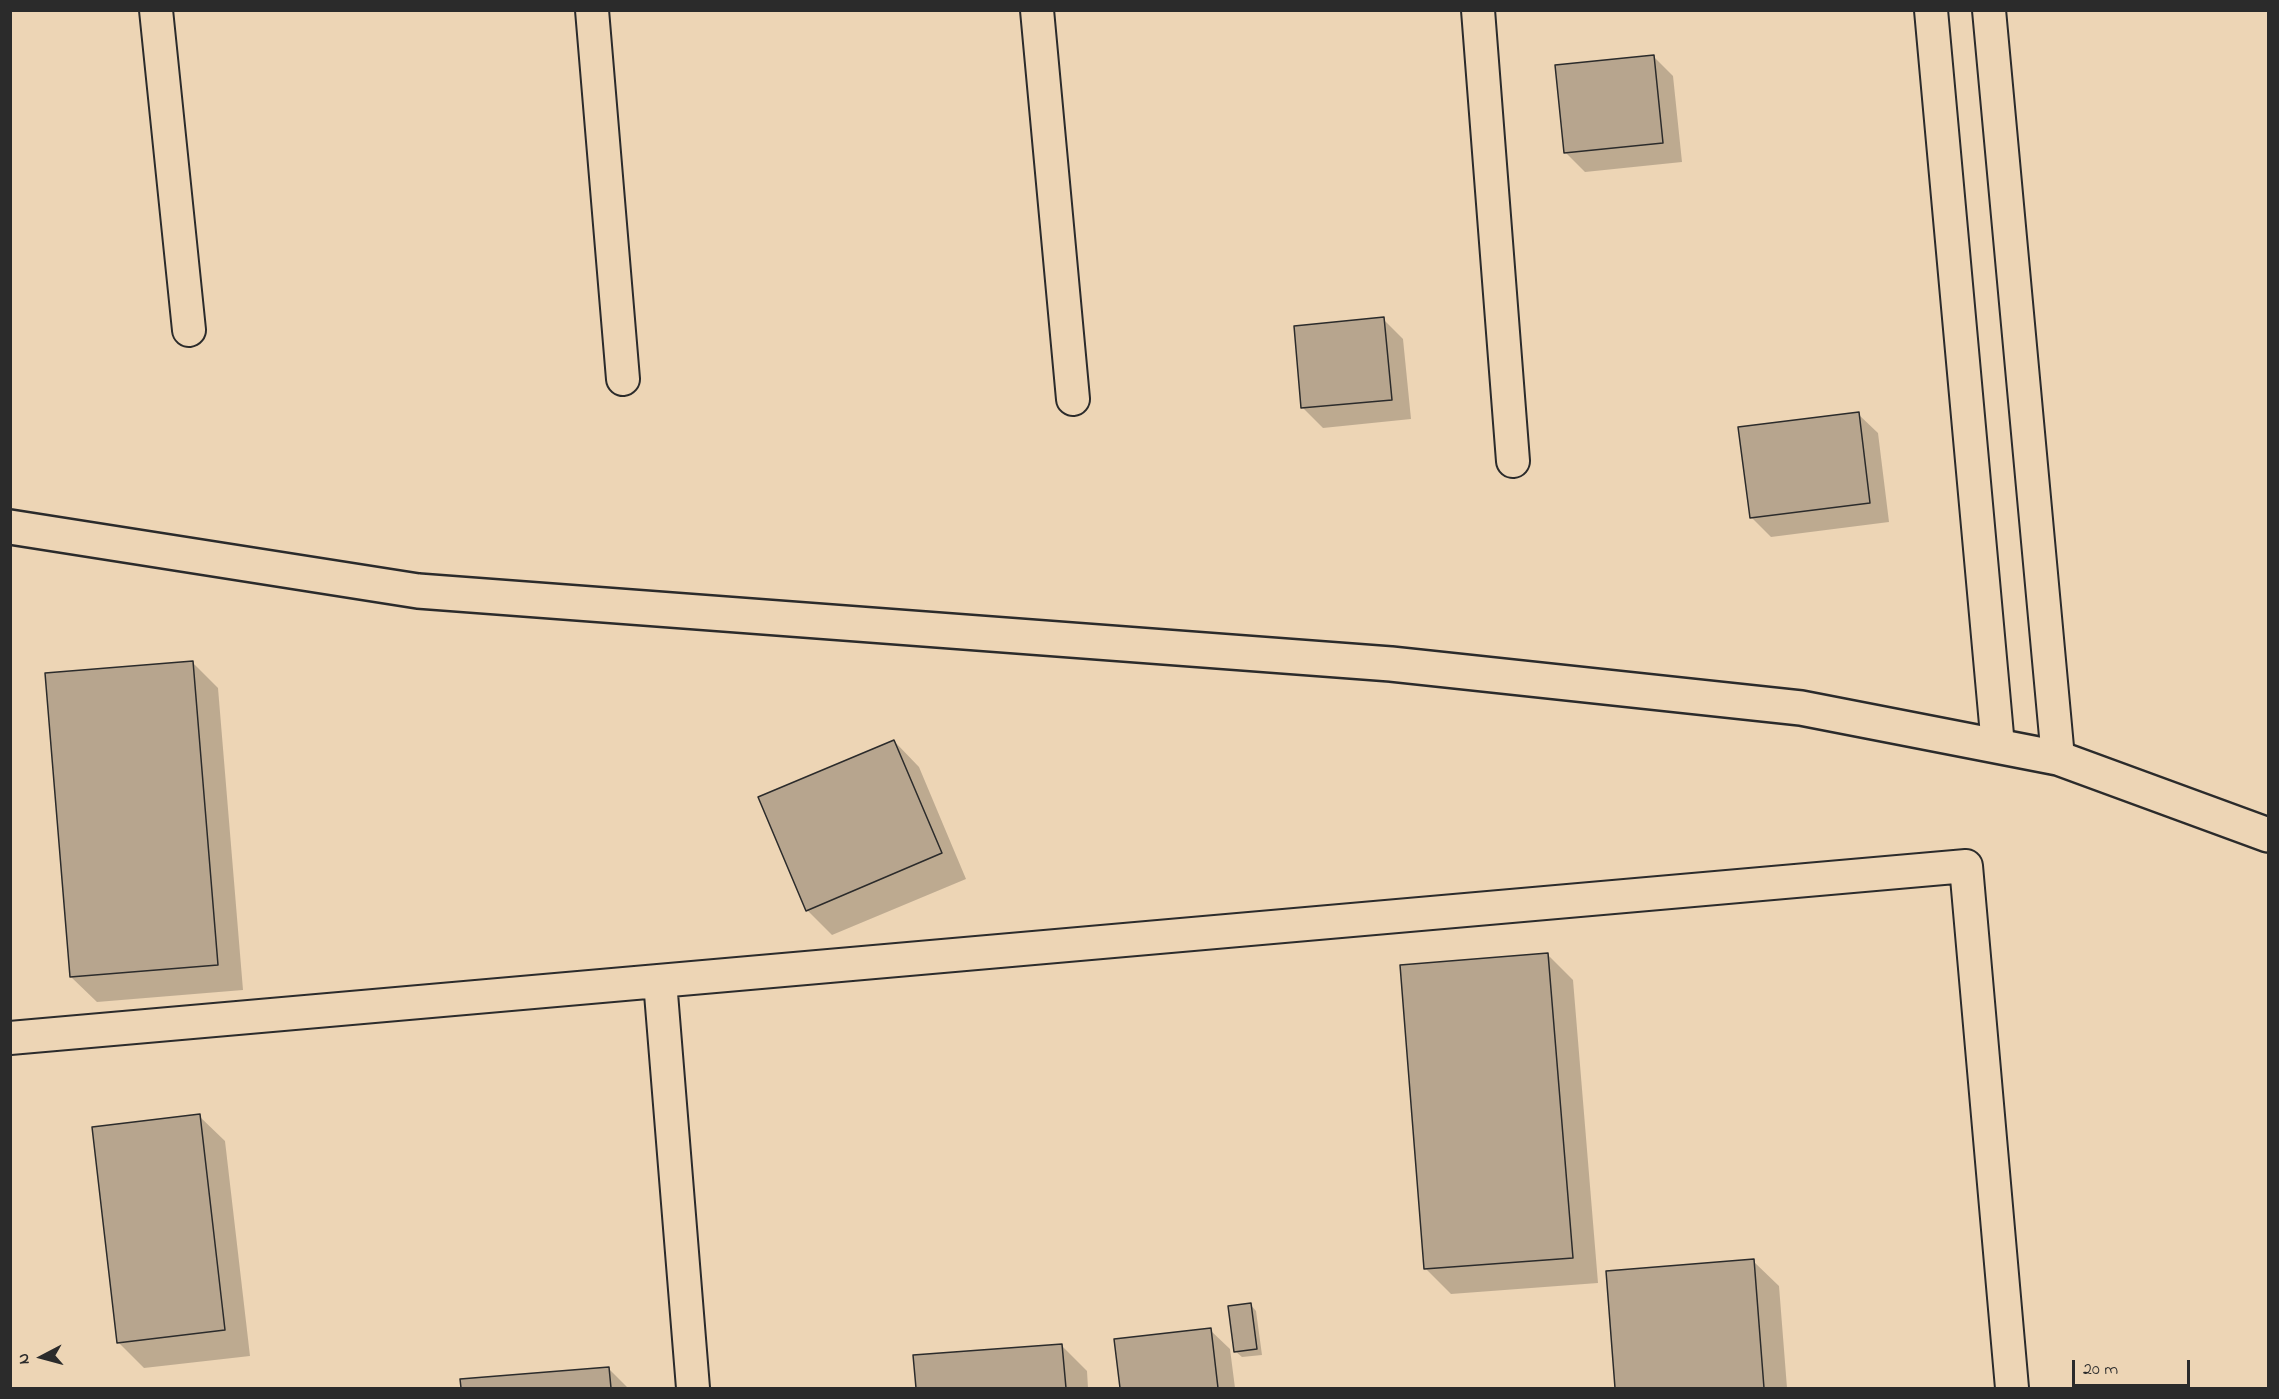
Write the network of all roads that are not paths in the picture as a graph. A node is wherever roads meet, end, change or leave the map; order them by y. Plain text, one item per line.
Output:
1 (156, 10) edge
2 (592, 10) edge
3 (1037, 10) edge
4 (1478, 10) edge
5 (1931, 10) edge
6 (1989, 10) edge
7 (189, 330) dead end
8 (623, 379) dead end
9 (1073, 399) dead end
10 (1513, 461) dead end
11 (10, 528) edge
12 (1998, 746) junction
13 (2058, 758) junction
14 (2268, 835) edge
15 (660, 981) junction
16 (10, 1038) edge
17 (693, 1389) edge
18 (2012, 1389) edge

1 - 7 street
2 - 8 street
3 - 9 street
4 - 10 street
5 - 12 street
6 - 13 street
11 - 12 street
12 - 13 street
13 - 14 street
15 - 16 street
15 - 17 street
15 - 18 street

